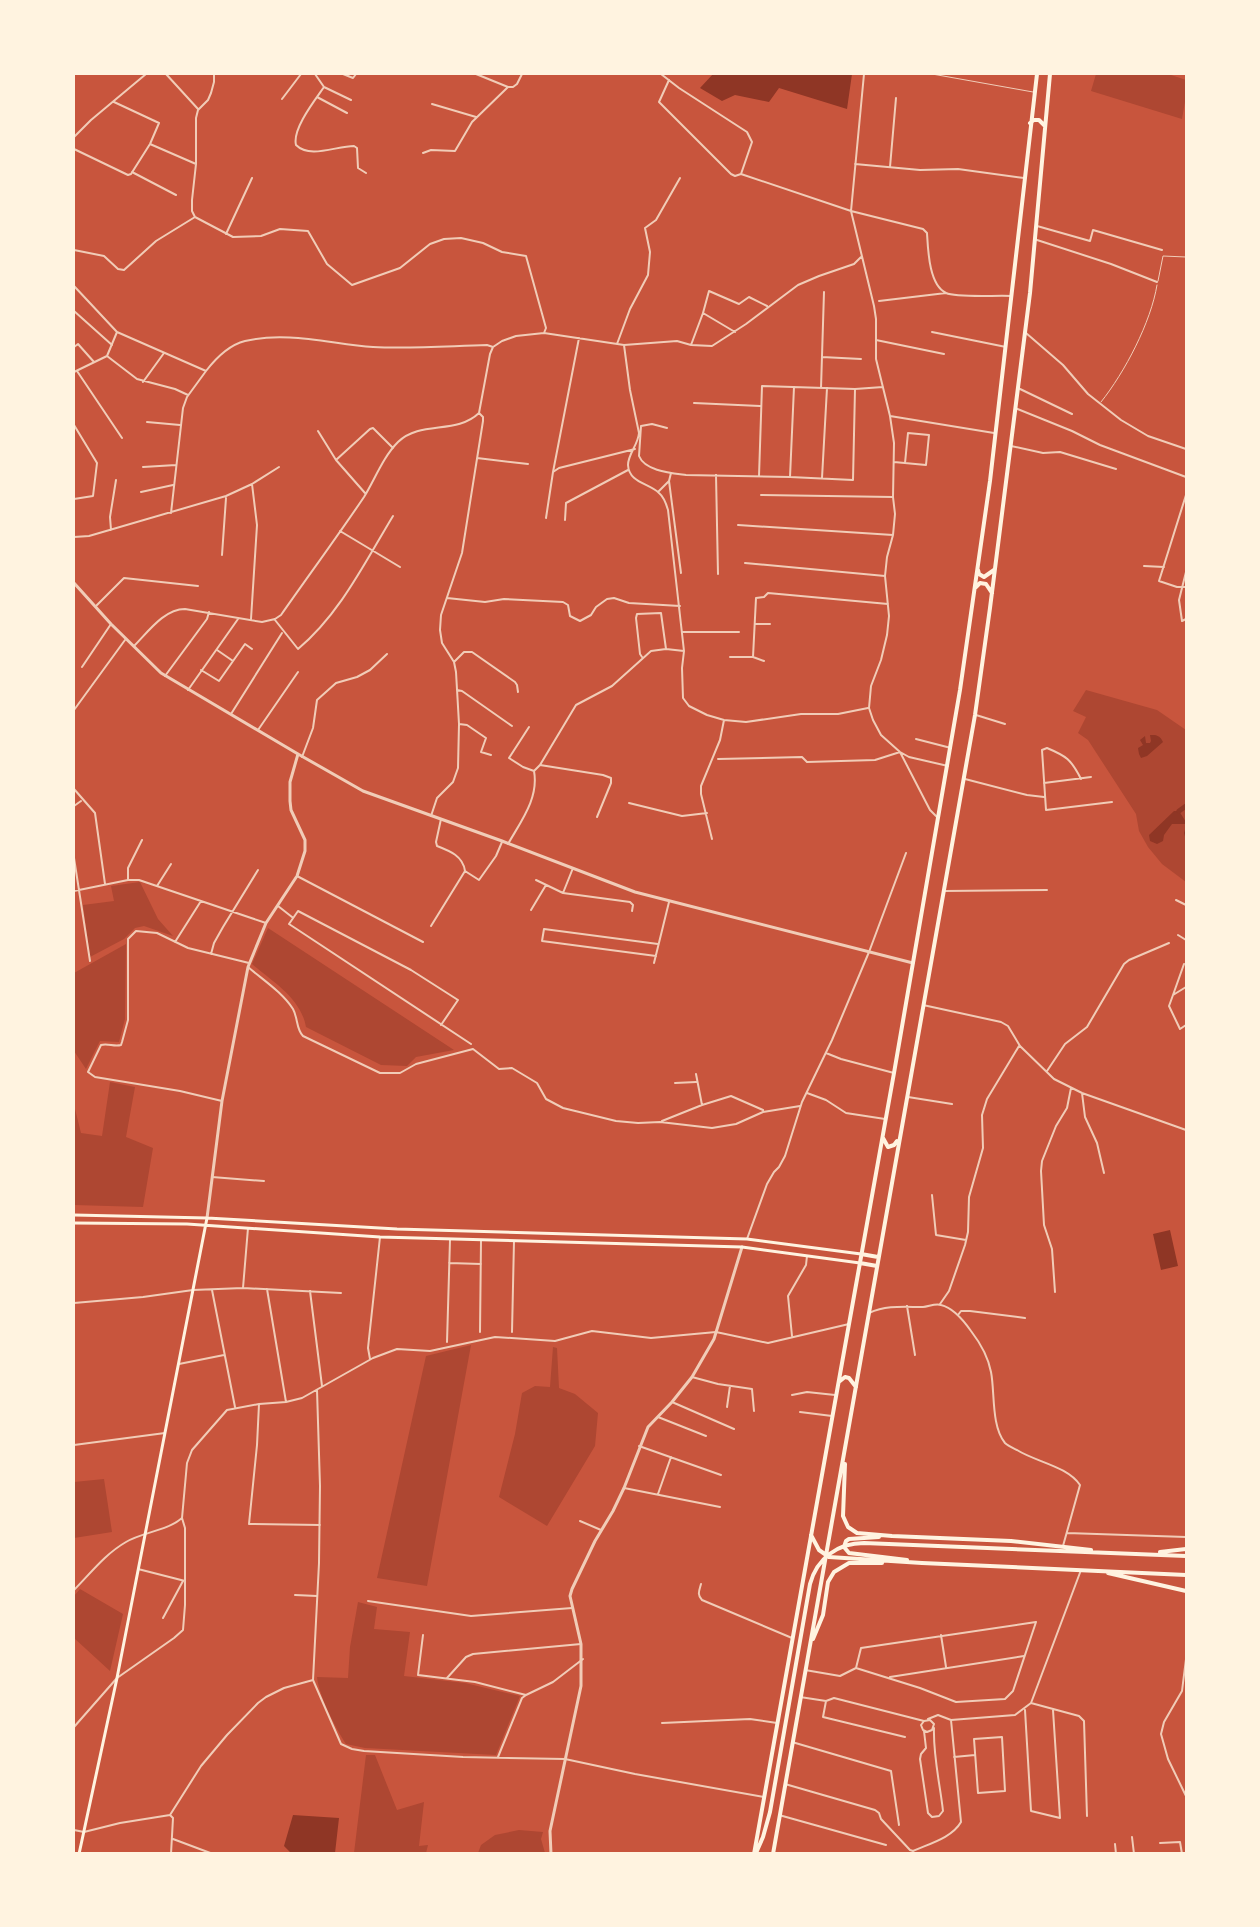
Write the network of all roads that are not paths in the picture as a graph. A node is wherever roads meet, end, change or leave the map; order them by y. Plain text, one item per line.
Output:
1 (146, 74) edge
2 (166, 74) edge
3 (214, 74) edge
4 (301, 74) edge
5 (315, 74) edge
6 (343, 74) edge
7 (356, 74) edge
8 (476, 74) edge
9 (522, 74) edge
10 (661, 74) edge
11 (864, 74) edge
12 (932, 74) edge
13 (1037, 74) edge
14 (1050, 74) edge
15 (669, 80) junction
16 (324, 87) junction
17 (508, 87) junction
18 (1034, 92) junction
19 (317, 97) junction
20 (896, 98) dead end
21 (282, 99) dead end
22 (351, 100) dead end
23 (114, 102) junction
24 (432, 104) dead end
25 (198, 110) junction
26 (348, 113) dead end
27 (476, 117) junction
28 (1030, 124) junction
29 (1046, 127) junction
30 (74, 137) edge
31 (150, 144) junction
32 (74, 149) edge
33 (423, 153) dead end
34 (196, 164) junction
35 (855, 164) junction
36 (891, 167) junction
37 (132, 172) junction
38 (366, 173) dead end
39 (741, 174) junction
40 (252, 178) dead end
41 (680, 178) dead end
42 (1024, 178) junction
43 (176, 195) dead end
44 (851, 211) junction
45 (195, 217) junction
46 (1036, 226) junction
47 (226, 234) junction
48 (1034, 239) junction
49 (74, 250) edge
50 (1162, 250) dead end
51 (861, 257) junction
52 (1186, 257) edge
53 (1157, 282) junction
54 (74, 285) edge
55 (824, 292) dead end
56 (946, 293) junction
57 (1012, 296) junction
58 (879, 301) dead end
59 (768, 307) junction
60 (703, 313) junction
61 (74, 314) edge
62 (117, 332) junction
63 (735, 332) junction
64 (932, 332) dead end
65 (1025, 332) junction
66 (544, 333) junction
67 (579, 338) junction
68 (876, 340) junction
69 (617, 344) junction
70 (112, 345) junction
71 (624, 345) junction
72 (691, 345) junction
73 (1006, 346) junction
74 (74, 347) edge
75 (494, 347) junction
76 (164, 353) junction
77 (944, 354) dead end
78 (107, 356) junction
79 (822, 357) junction
80 (861, 359) dead end
81 (94, 362) junction
82 (206, 371) junction
83 (75, 372) edge
84 (143, 382) junction
85 (794, 387) junction
86 (883, 387) junction
87 (821, 388) junction
88 (827, 388) junction
89 (1018, 388) junction
90 (855, 389) junction
91 (188, 394) junction
92 (694, 403) dead end
93 (1100, 403) junction
94 (760, 406) junction
95 (1015, 408) junction
96 (479, 413) junction
97 (1072, 414) dead end
98 (890, 416) junction
99 (147, 422) dead end
100 (74, 425) edge
101 (180, 425) junction
102 (667, 428) dead end
103 (318, 431) dead end
104 (994, 434) junction
105 (122, 438) dead end
106 (1011, 446) junction
107 (393, 448) junction
108 (1186, 448) edge
109 (634, 449) junction
110 (477, 458) junction
111 (336, 460) junction
112 (894, 462) junction
113 (905, 463) junction
114 (528, 464) dead end
115 (177, 465) junction
116 (143, 467) dead end
117 (279, 467) dead end
118 (629, 469) junction
119 (1116, 469) dead end
120 (553, 472) junction
121 (671, 473) junction
122 (716, 475) junction
123 (759, 476) junction
124 (790, 477) junction
125 (1186, 477) edge
126 (822, 478) junction
127 (116, 480) dead end
128 (669, 481) junction
129 (174, 484) junction
130 (252, 484) junction
131 (141, 492) dead end
132 (658, 492) junction
133 (365, 494) junction
134 (761, 495) dead end
135 (1186, 495) edge
136 (226, 496) junction
137 (893, 497) junction
138 (74, 499) edge
139 (171, 513) junction
140 (393, 516) dead end
141 (546, 518) dead end
142 (565, 520) dead end
143 (738, 525) dead end
144 (111, 530) junction
145 (340, 531) junction
146 (893, 535) junction
147 (74, 537) edge
148 (371, 550) junction
149 (222, 555) dead end
150 (745, 563) dead end
151 (1144, 566) dead end
152 (400, 567) dead end
153 (978, 567) junction
154 (1164, 567) junction
155 (995, 570) junction
156 (1186, 572) edge
157 (681, 573) dead end
158 (718, 574) dead end
159 (885, 576) junction
160 (74, 583) edge
161 (198, 586) dead end
162 (1185, 588) edge
163 (975, 591) junction
164 (992, 594) junction
165 (447, 598) junction
166 (888, 604) junction
167 (96, 606) junction
168 (680, 606) junction
169 (209, 612) junction
170 (238, 618) junction
171 (274, 619) junction
172 (1186, 619) edge
173 (251, 620) junction
174 (111, 624) junction
175 (755, 624) junction
176 (770, 624) dead end
177 (283, 632) junction
178 (683, 633) junction
179 (739, 633) dead end
180 (126, 639) junction
181 (134, 646) junction
182 (252, 649) dead end
183 (666, 649) junction
184 (217, 650) junction
185 (684, 651) junction
186 (387, 654) dead end
187 (642, 657) junction
188 (730, 657) dead end
189 (753, 657) junction
190 (233, 661) junction
191 (764, 661) dead end
192 (454, 662) junction
193 (82, 666) dead end
194 (201, 670) junction
195 (298, 672) dead end
196 (165, 676) junction
197 (188, 690) junction
198 (457, 690) junction
199 (518, 692) dead end
200 (869, 708) junction
201 (74, 710) edge
202 (231, 714) junction
203 (975, 715) junction
204 (724, 720) junction
205 (459, 724) junction
206 (1005, 724) dead end
207 (512, 726) dead end
208 (529, 727) dead end
209 (258, 730) junction
210 (916, 739) dead end
211 (951, 748) junction
212 (900, 752) junction
213 (300, 755) junction
214 (491, 755) dead end
215 (718, 759) dead end
216 (540, 765) junction
217 (948, 766) junction
218 (534, 771) junction
219 (1091, 777) dead end
220 (1081, 778) junction
221 (964, 779) junction
222 (1044, 783) junction
223 (74, 789) edge
224 (1044, 797) junction
225 (82, 800) junction
226 (1112, 802) dead end
227 (629, 803) dead end
228 (74, 806) edge
229 (707, 813) junction
230 (431, 816) junction
231 (597, 817) dead end
232 (938, 818) junction
233 (441, 819) junction
234 (712, 839) dead end
235 (142, 840) dead end
236 (502, 841) junction
237 (508, 844) junction
238 (906, 853) dead end
239 (74, 858) edge
240 (171, 864) dead end
241 (573, 868) junction
242 (258, 870) dead end
243 (465, 871) junction
244 (297, 876) junction
245 (128, 880) junction
246 (536, 880) dead end
247 (105, 884) junction
248 (546, 885) junction
249 (158, 886) junction
250 (79, 890) junction
251 (1047, 890) dead end
252 (74, 891) edge
253 (944, 891) junction
254 (563, 893) junction
255 (201, 900) junction
256 (1176, 900) dead end
257 (669, 901) junction
258 (1186, 905) edge
259 (278, 906) junction
260 (531, 910) dead end
261 (632, 911) dead end
262 (233, 912) junction
263 (293, 917) junction
264 (266, 923) junction
265 (431, 926) dead end
266 (1178, 935) dead end
267 (1186, 940) edge
268 (175, 942) junction
269 (423, 942) dead end
270 (658, 944) junction
271 (1169, 944) dead end
272 (869, 952) junction
273 (211, 954) junction
274 (656, 956) junction
275 (90, 961) dead end
276 (654, 963) dead end
277 (913, 963) junction
278 (1184, 964) dead end
279 (248, 965) junction
280 (1186, 987) edge
281 (1173, 995) junction
282 (923, 1005) junction
283 (441, 1025) junction
284 (1186, 1025) edge
285 (471, 1044) dead end
286 (1020, 1046) junction
287 (826, 1053) junction
288 (1046, 1072) junction
289 (894, 1073) junction
290 (696, 1074) dead end
291 (697, 1082) junction
292 (675, 1083) dead end
293 (1071, 1088) junction
294 (1186, 1091) edge
295 (807, 1093) junction
296 (1083, 1093) junction
297 (907, 1096) junction
298 (1186, 1098) edge
299 (222, 1101) junction
300 (952, 1104) dead end
301 (702, 1105) junction
302 (800, 1107) junction
303 (763, 1112) junction
304 (885, 1119) junction
305 (660, 1122) junction
306 (1186, 1130) edge
307 (882, 1136) junction
308 (899, 1138) junction
309 (1104, 1173) dead end
310 (212, 1177) junction
311 (264, 1181) dead end
312 (932, 1195) dead end
313 (74, 1215) edge
314 (207, 1218) junction
315 (74, 1223) edge
316 (206, 1225) junction
317 (248, 1228) junction
318 (381, 1237) junction
319 (747, 1239) junction
320 (450, 1240) junction
321 (966, 1240) junction
322 (481, 1241) junction
323 (514, 1241) junction
324 (742, 1247) junction
325 (861, 1254) junction
326 (807, 1256) junction
327 (878, 1257) junction
328 (449, 1263) junction
329 (860, 1263) junction
330 (482, 1264) junction
331 (877, 1266) junction
332 (243, 1288) junction
333 (267, 1289) junction
334 (193, 1290) junction
335 (212, 1290) junction
336 (310, 1291) junction
337 (1055, 1292) dead end
338 (341, 1293) dead end
339 (74, 1303) edge
340 (940, 1304) junction
341 (907, 1306) junction
342 (869, 1313) junction
343 (958, 1316) junction
344 (1025, 1318) dead end
345 (849, 1324) junction
346 (480, 1332) dead end
347 (512, 1332) dead end
348 (716, 1332) junction
349 (792, 1336) junction
350 (447, 1341) dead end
351 (224, 1354) junction
352 (915, 1355) dead end
353 (370, 1360) junction
354 (179, 1364) junction
355 (692, 1377) junction
356 (837, 1384) junction
357 (322, 1386) junction
358 (730, 1386) junction
359 (856, 1387) junction
360 (317, 1390) junction
361 (792, 1395) dead end
362 (836, 1395) junction
363 (286, 1402) junction
364 (672, 1402) junction
365 (259, 1404) junction
366 (235, 1407) junction
367 (727, 1407) dead end
368 (754, 1411) dead end
369 (800, 1412) dead end
370 (832, 1416) junction
371 (657, 1417) junction
372 (734, 1429) dead end
373 (165, 1433) junction
374 (706, 1436) dead end
375 (74, 1445) edge
376 (639, 1446) junction
377 (844, 1454) junction
378 (671, 1457) junction
379 (721, 1475) dead end
380 (624, 1488) junction
381 (657, 1494) junction
382 (720, 1507) dead end
383 (182, 1518) junction
384 (580, 1521) dead end
385 (320, 1525) junction
386 (601, 1530) junction
387 (1068, 1533) junction
388 (145, 1534) junction
389 (810, 1535) junction
390 (892, 1536) junction
391 (1186, 1537) edge
392 (1063, 1547) junction
393 (1186, 1549) edge
394 (1106, 1551) junction
395 (1147, 1554) junction
396 (827, 1556) junction
397 (1186, 1556) edge
398 (922, 1563) junction
399 (138, 1569) junction
400 (1081, 1570) junction
401 (1099, 1571) junction
402 (1186, 1575) edge
403 (184, 1581) junction
404 (701, 1584) dead end
405 (74, 1590) edge
406 (1186, 1591) edge
407 (295, 1595) dead end
408 (317, 1596) junction
409 (368, 1601) dead end
410 (572, 1608) junction
411 (163, 1618) dead end
412 (423, 1635) dead end
413 (941, 1635) junction
414 (792, 1638) junction
415 (581, 1644) junction
416 (809, 1650) junction
417 (1024, 1656) junction
418 (583, 1659) junction
419 (1186, 1659) edge
420 (946, 1667) junction
421 (856, 1668) junction
422 (806, 1670) junction
423 (888, 1677) junction
424 (117, 1678) junction
425 (447, 1678) junction
426 (313, 1680) junction
427 (526, 1695) junction
428 (800, 1697) junction
429 (825, 1701) junction
430 (1031, 1704) junction
431 (1025, 1709) junction
432 (1053, 1710) junction
433 (926, 1720) junction
434 (951, 1720) junction
435 (662, 1723) dead end
436 (777, 1723) junction
437 (74, 1726) edge
438 (934, 1728) junction
439 (924, 1731) junction
440 (905, 1737) dead end
441 (792, 1742) junction
442 (926, 1748) junction
443 (933, 1749) junction
444 (975, 1755) junction
445 (498, 1757) junction
446 (954, 1757) junction
447 (565, 1759) junction
448 (785, 1784) junction
449 (1186, 1796) edge
450 (764, 1797) junction
451 (170, 1815) junction
452 (779, 1815) junction
453 (1087, 1816) dead end
454 (899, 1825) dead end
455 (74, 1830) edge
456 (84, 1832) junction
457 (1132, 1837) dead end
458 (173, 1839) junction
459 (1160, 1843) dead end
460 (1114, 1844) dead end
461 (886, 1845) dead end
462 (207, 1852) edge
463 (774, 1853) edge
464 (79, 1854) edge
465 (171, 1854) edge
466 (213, 1854) edge
467 (551, 1854) edge
468 (755, 1854) edge
469 (1116, 1854) edge
470 (1134, 1854) edge
471 (1182, 1854) edge

1 - 23 street
2 - 25 street
3 - 25 street
4 - 21 street
5 - 16 street
6 - 7 street
8 - 17 street
9 - 17 street
10 - 15 street
11 - 35 street
12 - 18 lane
13 - 18 highway
14 - 29 highway
15 - 39 street
15 - 39 street
16 - 19 street
16 - 22 street
17 - 27 street
18 - 28 highway
19 - 26 street
19 - 38 street
20 - 36 street
23 - 30 street
23 - 31 street
24 - 27 street
25 - 34 street
27 - 33 street
28 - 29 highway
28 - 42 highway
29 - 46 highway
31 - 34 street
31 - 37 street
32 - 37 street
34 - 45 street
35 - 36 street
35 - 44 street
36 - 42 street
37 - 43 street
39 - 44 street
40 - 47 street
41 - 69 street
42 - 57 highway
44 - 51 street
44 - 56 street
45 - 47 street
45 - 49 street
46 - 48 highway
46 - 50 street
47 - 66 street
48 - 53 street
48 - 65 highway
51 - 59 street
51 - 68 street
52 - 53 lane
53 - 93 lane
54 - 62 street
55 - 79 street
56 - 57 street
56 - 58 street
57 - 73 highway
59 - 60 street
59 - 63 street
60 - 63 street
60 - 72 street
61 - 70 street
62 - 70 street
62 - 76 street
63 - 72 street
64 - 73 street
65 - 89 highway
65 - 93 street
66 - 67 street
66 - 75 street
67 - 69 street
67 - 120 street
68 - 77 street
68 - 86 street
69 - 71 street
70 - 78 street
71 - 72 street
71 - 109 street
73 - 104 highway
74 - 81 street
75 - 82 street
75 - 96 street
76 - 82 street
76 - 84 street
78 - 81 street
78 - 84 street
79 - 80 street
79 - 87 street
81 - 83 street
82 - 91 street
83 - 105 street
84 - 91 street
85 - 87 street
85 - 94 street
85 - 124 street
86 - 90 street
86 - 98 street
87 - 88 street
88 - 90 street
88 - 126 street
89 - 95 highway
89 - 97 street
90 - 126 street
91 - 101 street
92 - 94 street
93 - 108 street
94 - 123 street
95 - 106 highway
95 - 125 street
96 - 107 street
96 - 110 street
98 - 104 street
98 - 112 street
99 - 101 street
100 - 138 street
101 - 115 street
102 - 121 street
103 - 111 street
104 - 153 highway
106 - 119 street
106 - 155 highway
107 - 111 street
107 - 133 street
109 - 118 street
109 - 120 street
110 - 114 street
110 - 165 street
111 - 133 street
112 - 113 street
112 - 137 street
113 - 113 street
115 - 116 street
115 - 129 street
117 - 130 street
118 - 132 street
118 - 142 street
120 - 141 street
121 - 122 street
121 - 128 street
122 - 123 street
122 - 158 street
123 - 124 street
124 - 126 street
127 - 144 street
128 - 132 street
128 - 157 street
129 - 131 street
129 - 139 street
130 - 136 street
130 - 173 street
132 - 168 street
133 - 145 street
134 - 137 street
135 - 154 street
136 - 139 street
136 - 149 street
137 - 146 street
139 - 144 street
140 - 148 street
143 - 146 street
144 - 147 street
145 - 148 street
145 - 171 street
146 - 159 street
148 - 152 street
148 - 177 street
150 - 159 street
151 - 154 street
153 - 155 highway
153 - 163 highway
154 - 162 street
155 - 164 highway
156 - 162 street
159 - 166 street
160 - 167 street
161 - 167 street
162 - 172 street
163 - 164 highway
163 - 211 highway
164 - 203 highway
165 - 168 street
165 - 192 street
166 - 175 street
166 - 200 street
167 - 174 street
168 - 178 street
169 - 170 street
169 - 181 street
169 - 196 street
170 - 173 street
170 - 184 street
171 - 173 street
171 - 177 street
174 - 180 street
174 - 193 street
175 - 176 street
175 - 189 street
177 - 202 street
178 - 179 street
178 - 185 street
180 - 181 street
180 - 201 street
181 - 196 street
182 - 190 street
183 - 185 street
183 - 187 street
183 - 187 street
184 - 190 street
184 - 194 street
185 - 204 street
186 - 213 street
187 - 216 street
188 - 189 street
189 - 191 street
190 - 194 street
192 - 198 street
192 - 199 street
194 - 197 street
195 - 209 street
196 - 197 street
197 - 202 street
198 - 205 street
198 - 207 street
200 - 204 street
200 - 212 street
202 - 209 street
203 - 206 street
203 - 221 highway
204 - 229 street
205 - 214 street
205 - 230 street
208 - 218 street
209 - 213 street
210 - 211 street
211 - 217 highway
212 - 215 street
212 - 217 street
212 - 232 street
213 - 230 street
213 - 244 street
216 - 218 street
216 - 231 street
217 - 232 highway
218 - 237 street
219 - 220 street
220 - 222 street
220 - 222 street
221 - 224 street
221 - 253 highway
222 - 224 street
223 - 225 street
224 - 226 street
225 - 228 street
225 - 247 street
227 - 229 street
229 - 234 street
230 - 233 street
232 - 277 highway
233 - 236 street
233 - 243 street
235 - 245 street
236 - 237 street
236 - 243 street
237 - 241 street
238 - 272 street
239 - 250 street
240 - 249 street
241 - 254 street
241 - 257 street
242 - 262 street
243 - 265 street
244 - 259 street
244 - 269 street
245 - 247 street
245 - 249 street
246 - 248 street
247 - 250 street
248 - 254 street
248 - 260 street
249 - 255 street
250 - 252 street
250 - 275 street
251 - 253 street
253 - 282 highway
254 - 261 street
255 - 262 street
255 - 268 street
256 - 258 street
257 - 270 street
257 - 272 street
259 - 263 street
259 - 264 street
262 - 264 street
262 - 273 street
263 - 283 street
263 - 283 street
264 - 279 street
266 - 267 street
268 - 273 street
268 - 299 street
270 - 274 street
270 - 274 street
271 - 288 street
272 - 277 street
272 - 287 street
273 - 279 street
274 - 276 street
277 - 289 highway
278 - 281 street
279 - 299 street
279 - 305 street
280 - 281 street
281 - 284 street
282 - 286 street
282 - 297 highway
283 - 285 street
286 - 288 street
286 - 321 street
287 - 289 street
287 - 295 street
288 - 293 street
289 - 304 highway
290 - 291 street
291 - 292 street
291 - 301 street
293 - 296 street
293 - 337 street
294 - 298 street
295 - 302 street
295 - 304 street
296 - 306 street
296 - 309 street
297 - 300 street
297 - 308 highway
299 - 310 street
301 - 303 street
301 - 305 street
302 - 303 street
302 - 319 street
303 - 305 street
304 - 307 highway
307 - 308 highway
307 - 325 highway
308 - 327 highway
310 - 311 street
310 - 314 street
312 - 321 street
313 - 314 main road
314 - 316 main road
314 - 319 main road
315 - 316 main road
316 - 317 main road
316 - 334 main road
317 - 318 main road
317 - 332 street
318 - 320 main road
318 - 353 street
319 - 325 main road
320 - 322 main road
320 - 328 street
321 - 340 street
322 - 323 main road
322 - 330 street
323 - 324 main road
323 - 347 street
324 - 326 main road
324 - 348 street
325 - 327 highway
325 - 329 highway
326 - 329 main road
326 - 349 street
327 - 331 highway
328 - 330 street
328 - 350 street
329 - 331 highway
329 - 345 highway
330 - 346 street
331 - 342 highway
332 - 333 street
332 - 335 street
333 - 336 street
333 - 363 street
334 - 335 street
334 - 339 street
334 - 354 main road
335 - 351 street
336 - 338 street
336 - 357 street
340 - 341 street
340 - 343 street
341 - 342 street
341 - 352 street
342 - 359 highway
343 - 344 street
343 - 387 street
345 - 349 street
345 - 356 highway
348 - 349 street
348 - 353 street
348 - 355 street
351 - 354 street
351 - 366 street
353 - 357 street
354 - 373 main road
355 - 358 street
355 - 364 street
356 - 359 highway
356 - 362 highway
357 - 360 street
358 - 367 street
358 - 368 street
359 - 377 highway
360 - 363 street
360 - 385 street
361 - 362 street
362 - 370 highway
363 - 365 street
364 - 371 street
364 - 372 street
365 - 366 street
365 - 385 street
366 - 383 street
369 - 370 street
370 - 389 highway
371 - 374 street
371 - 376 street
373 - 375 street
373 - 388 main road
376 - 378 street
376 - 380 street
377 - 390 highway
377 - 396 highway
378 - 379 street
378 - 381 street
380 - 381 street
380 - 386 street
381 - 382 street
383 - 388 street
383 - 403 street
384 - 386 street
385 - 408 street
386 - 410 street
387 - 391 street
387 - 392 street
388 - 399 main road
388 - 405 street
389 - 396 highway
389 - 414 highway
390 - 392 highway
390 - 398 highway
392 - 394 highway
393 - 395 highway
394 - 395 highway
394 - 468 highway
395 - 397 highway
396 - 398 highway
396 - 416 highway
398 - 400 highway
398 - 416 highway
399 - 403 street
399 - 424 main road
400 - 401 highway
400 - 430 street
401 - 402 highway
401 - 406 highway
403 - 411 street
403 - 424 street
404 - 414 street
407 - 408 street
408 - 426 street
409 - 410 street
410 - 415 street
412 - 425 street
413 - 417 street
413 - 420 street
413 - 421 street
414 - 436 highway
415 - 418 street
415 - 425 street
416 - 422 highway
417 - 420 street
417 - 423 street
418 - 427 street
418 - 447 street
419 - 449 street
420 - 423 street
421 - 422 street
421 - 423 street
422 - 428 highway
424 - 437 street
424 - 456 main road
425 - 427 street
426 - 445 street
426 - 451 street
427 - 445 street
428 - 429 street
428 - 441 highway
429 - 433 street
429 - 440 street
430 - 431 street
430 - 432 street
431 - 432 street
431 - 434 street
432 - 453 street
433 - 434 street
433 - 438 street
433 - 439 street
434 - 446 street
435 - 436 street
436 - 450 highway
438 - 439 street
438 - 443 street
439 - 442 street
441 - 448 highway
441 - 454 street
442 - 443 street
442 - 443 street
444 - 444 street
444 - 446 street
445 - 447 street
446 - 448 street
447 - 450 street
447 - 467 street
448 - 452 highway
450 - 468 highway
451 - 456 street
451 - 458 street
452 - 461 street
452 - 463 highway
455 - 456 street
456 - 464 main road
457 - 470 street
458 - 462 street
458 - 465 street
459 - 471 street
460 - 469 street
462 - 466 street

